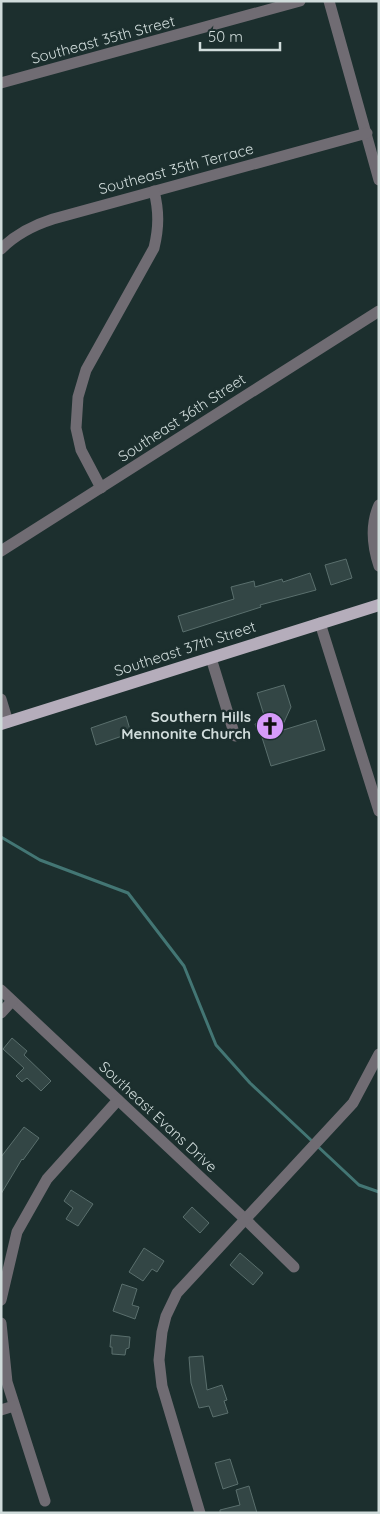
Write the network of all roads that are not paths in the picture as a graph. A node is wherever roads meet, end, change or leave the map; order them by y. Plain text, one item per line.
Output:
1 (300, 1) edge
2 (329, 1) edge
3 (1, 83) edge
4 (366, 132) junction
5 (379, 180) edge
6 (154, 191) junction
7 (1, 250) edge
8 (379, 310) edge
9 (101, 488) junction
10 (379, 504) edge
11 (1, 551) edge
12 (379, 566) edge
13 (379, 605) edge
14 (320, 623) junction
15 (211, 658) junction
16 (1, 699) edge
17 (4, 723) edge
18 (235, 736) dead end
19 (379, 811) edge
20 (1, 990) edge
21 (12, 1001) junction
22 (1, 1013) edge
23 (379, 1054) edge
24 (118, 1100) junction
25 (246, 1220) junction
26 (294, 1267) dead end
27 (1, 1300) edge
28 (1, 1322) edge
29 (14, 1406) junction
30 (1, 1410) edge
31 (45, 1501) dead end
32 (200, 1513) edge

1 - 3 street, Southeast 35th Street
2 - 4 street
4 - 5 street
4 - 6 street, Southeast 35th Terrace
6 - 7 street, Southeast 35th Terrace
6 - 9 street
8 - 9 street, Southeast 36th Street
9 - 11 street, Southeast 36th Street
10 - 12 street
13 - 14 main road, Southeast 37th Street
14 - 15 main road, Southeast 37th Street
14 - 19 street
15 - 17 main road, Southeast 37th Street
15 - 18 street
16 - 17 street
20 - 21 street, Southeast Evans Drive
21 - 22 street
21 - 24 street, Southeast Evans Drive
23 - 25 street
24 - 25 street, Southeast Evans Drive
24 - 27 street
25 - 26 street, Southeast Evans Drive
25 - 32 street
28 - 29 street
29 - 30 street
29 - 31 street

